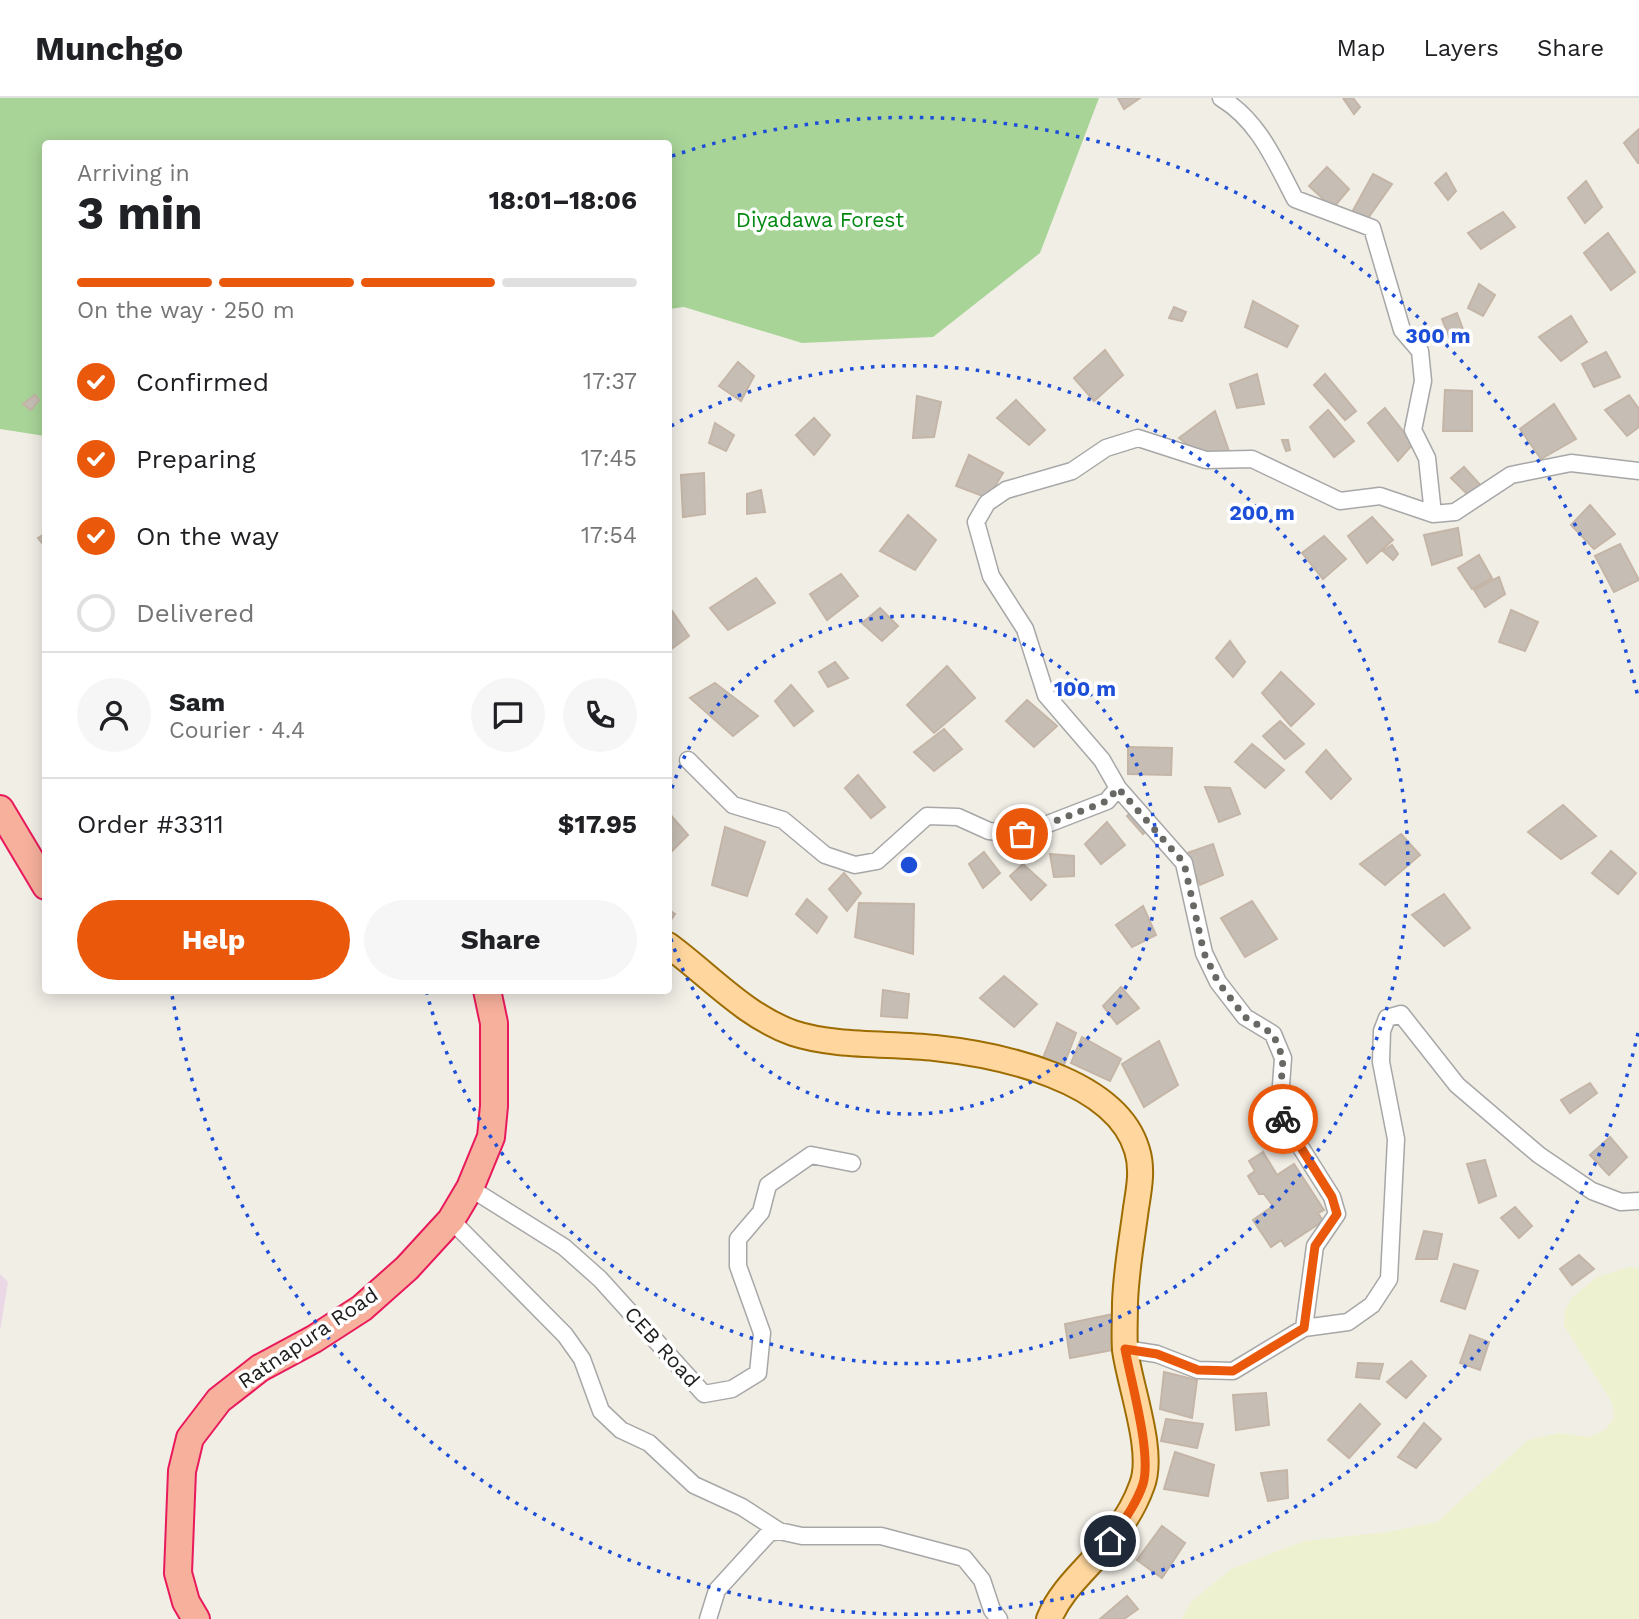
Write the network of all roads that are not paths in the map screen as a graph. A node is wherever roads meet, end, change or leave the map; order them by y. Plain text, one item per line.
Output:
1 (1221, 98) edge
2 (1639, 471) edge
3 (1433, 514) junction
4 (688, 760) dead end
5 (1118, 788) junction
6 (0, 809) edge
7 (42, 879) edge
8 (672, 948) edge
9 (488, 994) edge
10 (852, 1163) dead end
11 (470, 1188) junction
12 (1639, 1201) edge
13 (451, 1220) junction
14 (1304, 1328) junction
15 (1125, 1349) junction
16 (779, 1531) junction
17 (196, 1619) edge
18 (708, 1619) edge
19 (999, 1619) edge
20 (1049, 1619) edge

1 - 3 street
2 - 3 street
3 - 5 street
4 - 5 street
5 - 14 street
6 - 7 highway
8 - 15 main road
9 - 11 highway, Ratnapura Road
10 - 11 street, CEB Road
11 - 13 highway, Ratnapura Road
12 - 14 street
13 - 16 street
13 - 17 highway, Ratnapura Road
14 - 15 street
15 - 20 main road
16 - 18 street
16 - 19 street

